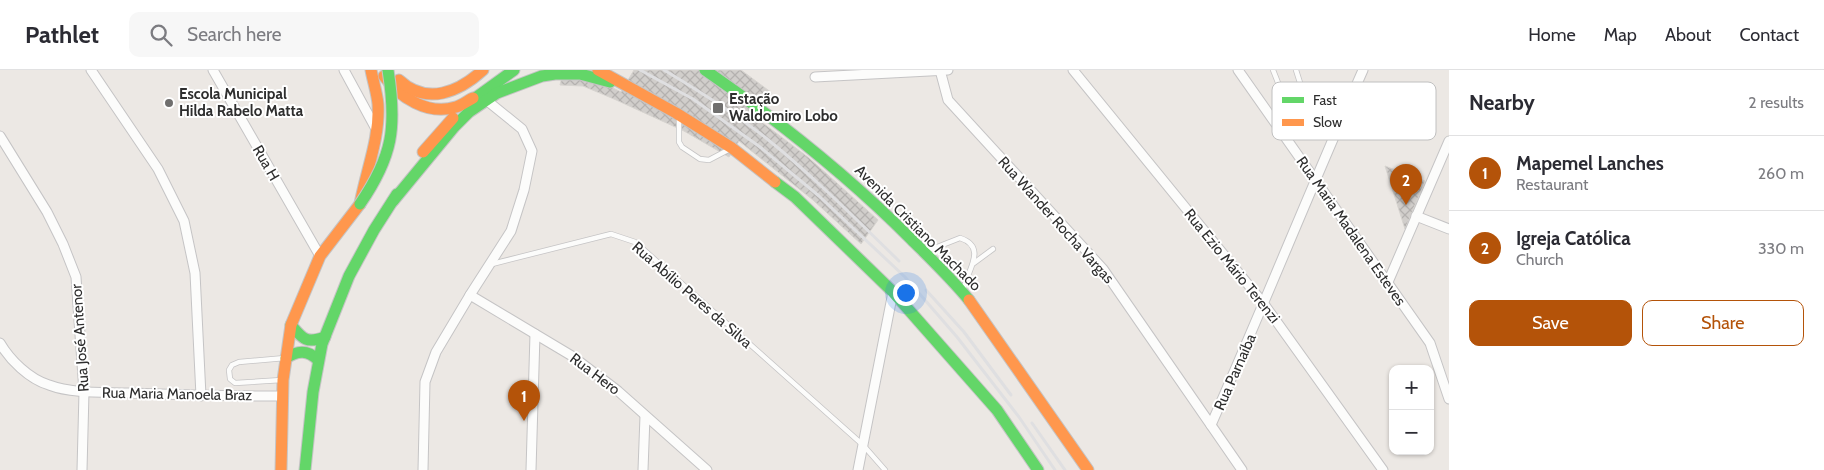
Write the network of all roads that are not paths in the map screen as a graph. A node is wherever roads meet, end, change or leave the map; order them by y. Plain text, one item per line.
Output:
1 (92, 70) edge
2 (213, 70) edge
3 (344, 70) edge
4 (371, 70) edge
5 (380, 70) edge
6 (390, 70) edge
7 (483, 70) edge
8 (514, 70) edge
9 (598, 70) edge
10 (705, 70) edge
11 (940, 70) edge
12 (948, 70) edge
13 (1073, 70) edge
14 (1273, 70) edge
15 (1296, 70) edge
16 (1363, 70) edge
17 (1243, 72) edge
18 (815, 78) dead end
19 (1278, 82) edge
20 (1300, 82) edge
21 (1358, 82) edge
22 (630, 88) junction
23 (474, 98) junction
24 (486, 99) junction
25 (679, 115) junction
26 (1272, 117) edge
27 (376, 131) junction
28 (0, 136) edge
29 (1287, 140) edge
30 (1332, 140) edge
31 (1449, 141) edge
32 (732, 148) junction
33 (1315, 179) junction
34 (393, 201) junction
35 (360, 204) junction
36 (1416, 216) junction
37 (1449, 229) edge
38 (993, 250) dead end
39 (924, 252) junction
40 (320, 256) junction
41 (974, 263) junction
42 (491, 264) junction
43 (1388, 282) junction
44 (893, 292) junction
45 (963, 292) junction
46 (470, 295) junction
47 (1264, 304) junction
48 (291, 325) junction
49 (535, 334) junction
50 (324, 338) junction
51 (0, 343) edge
52 (286, 358) junction
53 (318, 360) junction
54 (283, 380) junction
55 (84, 392) junction
56 (201, 396) junction
57 (282, 396) junction
58 (1449, 399) edge
59 (644, 416) junction
60 (1211, 425) junction
61 (862, 445) junction
62 (82, 470) edge
63 (281, 470) edge
64 (305, 470) edge
65 (423, 470) edge
66 (531, 470) edge
67 (643, 470) edge
68 (707, 470) edge
69 (858, 470) edge
70 (885, 470) edge
71 (1038, 470) edge
72 (1088, 470) edge
73 (1242, 470) edge
74 (1383, 470) edge

1 - 56 street
2 - 40 street, Rua H
3 - 27 street
4 - 27 main road
5 - 23 main road
6 - 7 main road
6 - 35 main road, bridge
8 - 23 main road
9 - 22 main road
10 - 39 main road, Avenida Cristiano Machado
11 - 12 street
11 - 18 street
11 - 60 street, Rua Wander Rocha Vargas
13 - 47 street, Rua Ezio Mário Terenzi
14 - 19 lane
15 - 20 lane
16 - 21 street, Rua Parnaíba
17 - 26 street, Rua Maria Madalena Esteves
22 - 24 main road
22 - 25 main road
23 - 34 main road
24 - 34 main road
24 - 42 street
25 - 32 main road
25 - 32 lane
27 - 35 main road
28 - 55 street, Rua José Antenor
29 - 33 street, Rua Maria Madalena Esteves
30 - 33 street, Rua Parnaíba
31 - 36 street
32 - 44 main road
33 - 43 street, Rua Maria Madalena Esteves
33 - 47 street, Rua Parnaíba
34 - 50 main road
35 - 40 main road
36 - 37 street
36 - 43 street
38 - 41 lane
39 - 41 lane
39 - 45 main road, Avenida Cristiano Machado
40 - 48 main road
41 - 45 lane
42 - 46 street
42 - 61 lane, Rua Abílio Peres da Silva
43 - 58 street, Rua Maria Madalena Esteves
44 - 61 street
44 - 71 main road
45 - 72 main road, Avenida Cristiano Machado
46 - 49 street, Rua Hero
46 - 65 street
47 - 60 street, Rua Parnaíba
47 - 74 street, Rua Ezio Mário Terenzi
48 - 50 main road
48 - 52 main road
49 - 59 street, Rua Hero
49 - 66 street
50 - 53 main road
51 - 55 street, Rua Maria Manoela Braz
52 - 53 main road
52 - 54 main road
52 - 54 lane
53 - 64 main road
54 - 57 main road
55 - 56 street, Rua Maria Manoela Braz
55 - 62 street, Rua José Antenor
56 - 57 street, Rua Maria Manoela Braz
57 - 63 main road
59 - 67 street
59 - 68 street, Rua Hero
60 - 73 street, Rua Wander Rocha Vargas
61 - 69 street
61 - 70 lane, Rua Abílio Peres da Silva

